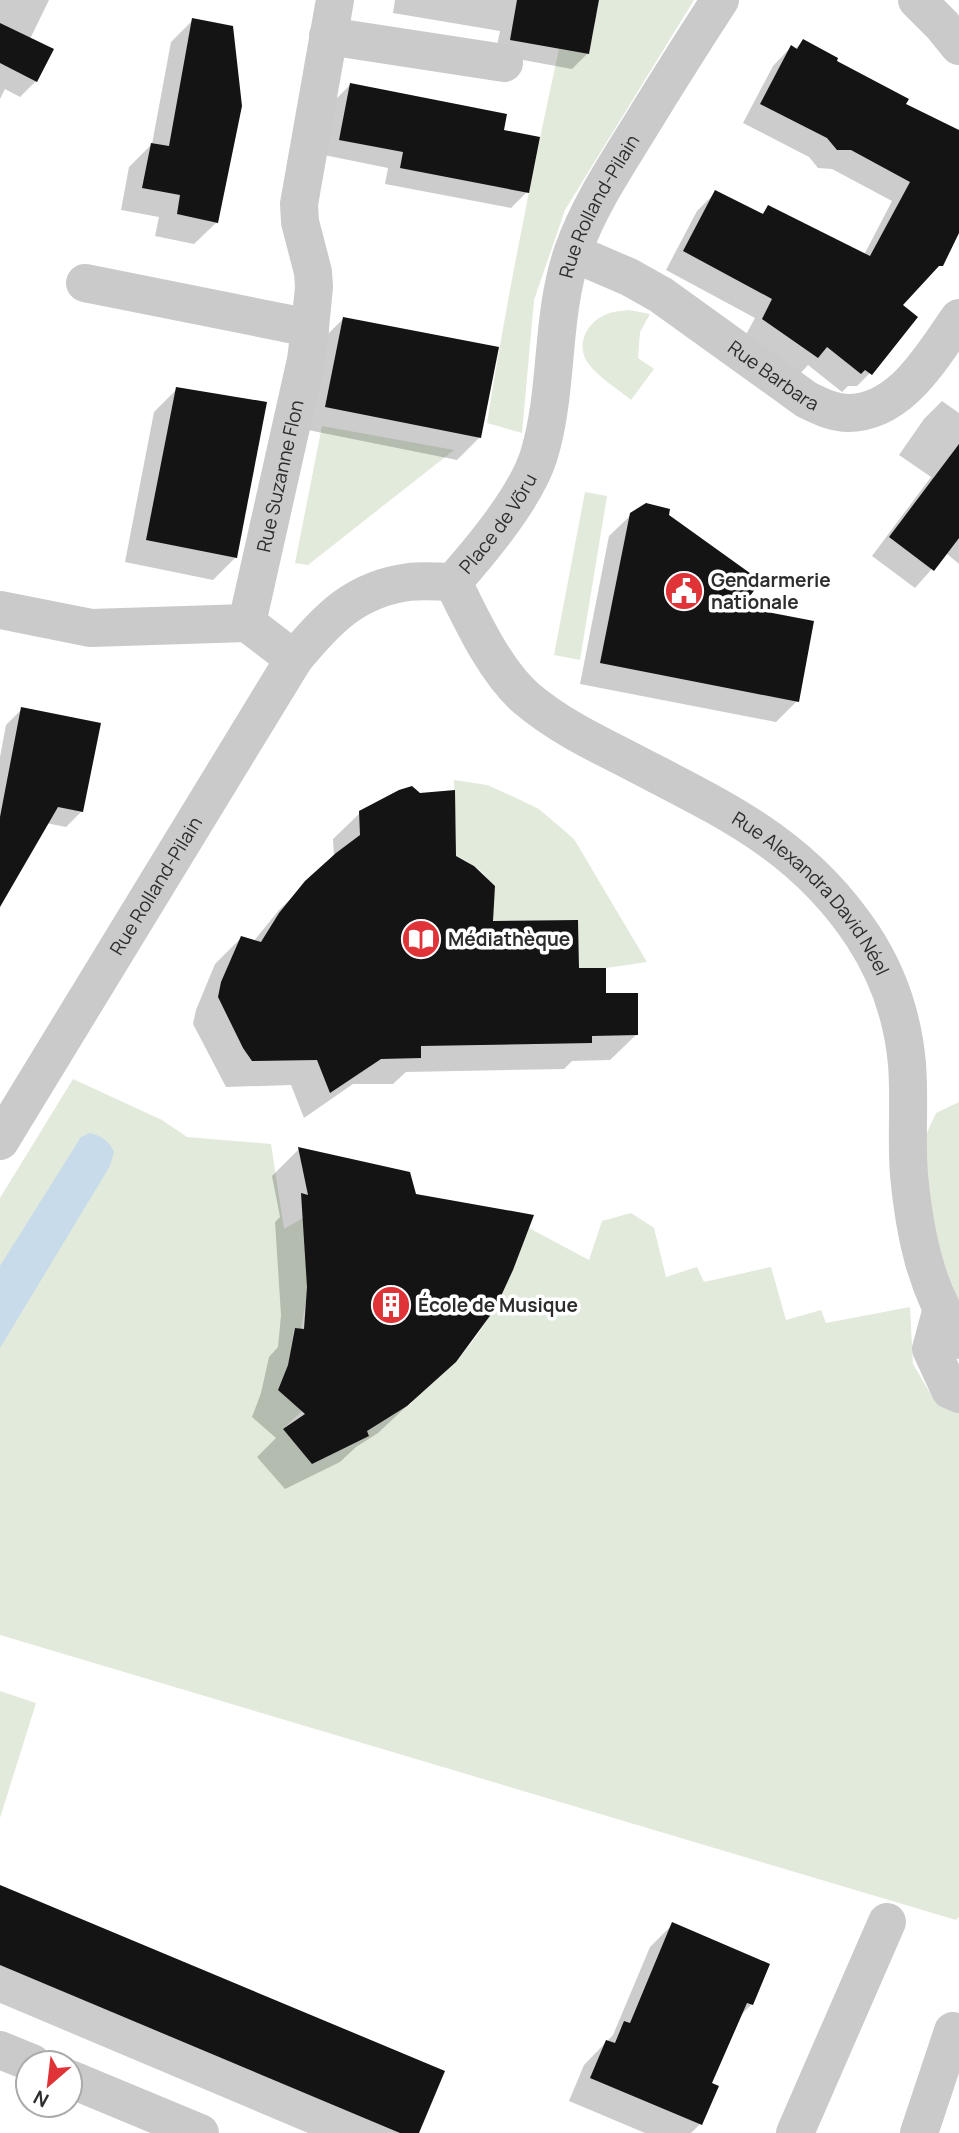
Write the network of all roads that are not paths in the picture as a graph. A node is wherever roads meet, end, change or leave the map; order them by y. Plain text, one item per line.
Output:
1 (720, 0) edge
2 (916, 0) edge
3 (332, 18) edge
4 (959, 46) edge
5 (504, 64) dead end
6 (573, 253) junction
7 (85, 283) dead end
8 (959, 318) edge
9 (310, 328) junction
10 (543, 436) joint
11 (453, 582) junction
12 (0, 610) edge
13 (247, 623) junction
14 (305, 645) junction
15 (1, 1137) edge
16 (950, 1326) edge
17 (959, 1394) edge
18 (887, 1922) dead end
19 (953, 2031) dead end
20 (84, 2085) edge
21 (200, 2133) edge
22 (795, 2133) edge
23 (919, 2133) edge

1 - 6 street, Rue Rolland-Pilain
2 - 4 street
3 - 5 street, Rue Suzanne Flon
3 - 9 street, Rue Suzanne Flon
6 - 8 street, Rue Barbara
6 - 10 street, Rue Rolland-Pilain
7 - 9 street
9 - 13 street, Rue Suzanne Flon
10 - 11 street, Place de Võru
11 - 14 street, Place de Võru
11 - 16 street, Rue Alexandra David Néel
12 - 13 street
13 - 14 street
14 - 15 street, Rue Rolland-Pilain
16 - 17 street
18 - 22 street
19 - 23 street
20 - 21 street

